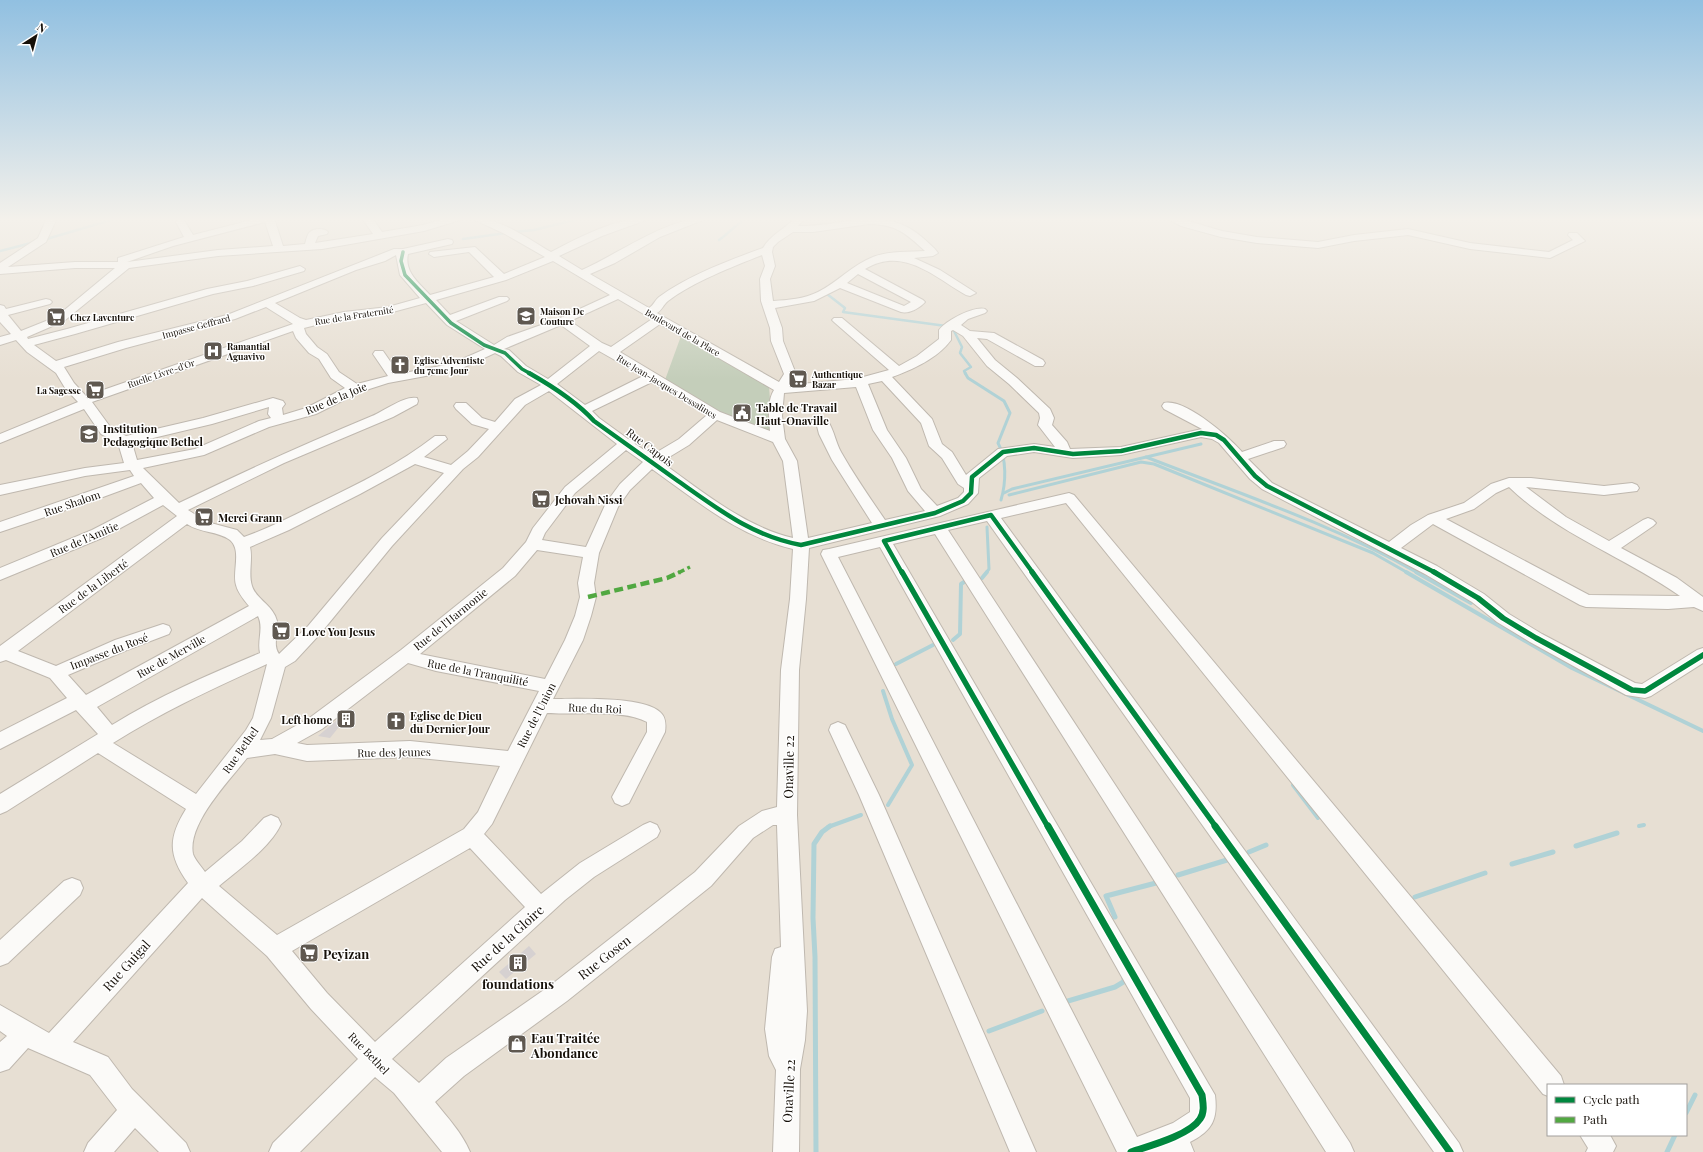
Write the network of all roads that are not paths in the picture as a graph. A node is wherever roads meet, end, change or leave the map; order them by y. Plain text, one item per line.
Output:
1 (117, 272) edge
2 (273, 272) edge
3 (304, 272) edge
4 (342, 272) edge
5 (404, 272) edge
6 (495, 272) edge
7 (518, 272) edge
8 (578, 272) edge
9 (587, 272) edge
10 (714, 272) edge
11 (768, 272) edge
12 (854, 272) edge
13 (862, 272) edge
14 (934, 272) edge
15 (582, 274) junction
16 (502, 278) junction
17 (310, 284) junction
18 (840, 284) junction
19 (970, 293) dead end
20 (618, 295) junction
21 (147, 297) dead end
22 (429, 299) junction
23 (503, 299) dead end
24 (46, 302) dead end
25 (267, 303) junction
26 (769, 305) junction
27 (152, 309) junction
28 (1, 310) edge
29 (981, 311) dead end
30 (655, 315) junction
31 (448, 320) junction
32 (838, 320) dead end
33 (562, 322) junction
34 (302, 324) junction
35 (952, 324) junction
36 (967, 334) junction
37 (22, 338) junction
38 (0, 341) edge
39 (598, 346) junction
40 (495, 349) junction
41 (612, 352) junction
42 (379, 354) dead end
43 (1039, 363) dead end
44 (54, 366) junction
45 (898, 371) junction
46 (652, 376) junction
47 (885, 377) junction
48 (396, 378) junction
49 (861, 383) junction
50 (548, 384) junction
51 (782, 388) junction
52 (355, 389) junction
53 (412, 401) dead end
54 (85, 402) junction
55 (461, 406) dead end
56 (1169, 406) dead end
57 (584, 410) junction
58 (715, 415) junction
59 (280, 419) junction
60 (824, 426) dead end
61 (497, 427) junction
62 (1216, 436) junction
63 (0, 439) edge
64 (440, 439) dead end
65 (778, 439) junction
66 (124, 441) junction
67 (629, 444) junction
68 (1279, 444) dead end
69 (1063, 452) junction
70 (1240, 457) junction
71 (414, 459) junction
72 (652, 461) junction
73 (139, 471) junction
74 (454, 471) junction
75 (1513, 483) junction
76 (971, 486) junction
77 (1632, 488) dead end
78 (0, 490) edge
79 (177, 508) junction
80 (991, 515) junction
81 (1433, 518) junction
82 (937, 520) junction
83 (1648, 523) dead end
84 (0, 527) edge
85 (882, 533) junction
86 (241, 544) junction
87 (533, 544) junction
88 (1610, 548) junction
89 (801, 549) junction
90 (1390, 550) junction
91 (591, 553) junction
92 (829, 554) junction
93 (0, 574) edge
94 (1700, 604) edge
95 (259, 608) junction
96 (163, 630) dead end
97 (2, 653) edge
98 (407, 655) junction
99 (1703, 655) edge
100 (273, 660) junction
101 (56, 673) junction
102 (550, 687) junction
103 (81, 703) junction
104 (541, 705) junction
105 (838, 730) dead end
106 (104, 740) junction
107 (0, 741) edge
108 (275, 746) junction
109 (239, 752) junction
110 (513, 760) junction
111 (622, 797) dead end
112 (200, 804) junction
113 (0, 805) edge
114 (787, 815) junction
115 (271, 824) dead end
116 (650, 831) dead end
117 (471, 835) junction
118 (203, 885) junction
119 (72, 888) dead end
120 (540, 908) junction
121 (275, 948) junction
122 (0, 954) edge
123 (0, 1017) edge
124 (25, 1034) junction
125 (52, 1047) junction
126 (0, 1060) edge
127 (375, 1060) junction
128 (1551, 1084) edge
129 (419, 1102) junction
130 (134, 1110) junction
131 (1594, 1136) edge
132 (1177, 1144) edge
133 (97, 1152) edge
134 (177, 1152) edge
135 (282, 1152) edge
136 (457, 1152) edge
137 (786, 1152) edge
138 (1023, 1152) edge
139 (1131, 1152) edge
140 (1341, 1152) edge
141 (1450, 1152) edge
142 (1599, 1152) edge

1 - 37 street
2 - 27 street
3 - 17 street
4 - 17 street, Impasse Geffrard
5 - 22 street, Rue Capois
6 - 16 street
7 - 16 street, Rue de la Fraternité
8 - 15 street, Boulevard de la Place
9 - 15 street
10 - 30 street
11 - 26 street, Onaville 22
12 - 18 street
13 - 18 street
14 - 19 street
15 - 20 street, Boulevard de la Place
16 - 22 street, Rue de la Fraternité
17 - 25 street, Impasse Geffrard
18 - 26 street
20 - 30 street, Boulevard de la Place
20 - 33 street, Rue de la Joie
21 - 27 street
22 - 31 street, Rue Capois
22 - 34 street, Rue de la Fraternité
23 - 31 street
24 - 28 street
25 - 34 street, Rue de la Fraternité
25 - 44 street, Impasse Geffrard
26 - 51 street, Onaville 22
27 - 37 street
28 - 37 street
29 - 35 street
30 - 41 street
30 - 51 street, Boulevard de la Place
31 - 40 street, Rue Capois
32 - 45 street
33 - 39 street, Rue Jean-Jacques Dessalines
33 - 40 street, Rue de la Joie
34 - 52 street
34 - 54 street, Ruelle Livre-d'Or
35 - 36 street
35 - 45 street
36 - 43 street
36 - 69 street
37 - 38 street
37 - 44 street
39 - 41 street, Rue Jean-Jacques Dessalines
39 - 50 street
40 - 48 street, Rue de la Joie
40 - 50 street, Rue Capois
41 - 46 street, Rue Jean-Jacques Dessalines
42 - 48 street
44 - 54 street
45 - 47 street
46 - 57 street
46 - 58 street, Rue Jean-Jacques Dessalines
47 - 49 street
47 - 76 street
48 - 52 street, Rue de la Joie
49 - 51 street
49 - 82 street
50 - 57 street, Rue Capois
50 - 61 street
51 - 65 street, Onaville 22
52 - 59 street, Rue de la Joie
53 - 79 street
54 - 63 street, Ruelle Livre-d'Or
54 - 66 street
55 - 61 street
56 - 62 street
57 - 67 street, Rue Capois
58 - 65 street, Rue Jean-Jacques Dessalines
58 - 72 street, Rue de l'Union
59 - 66 street
59 - 73 street, Rue de la Joie
60 - 85 street
61 - 74 street
62 - 69 street
62 - 70 street
64 - 71 street
65 - 89 street, Onaville 22
66 - 73 street
67 - 72 street, Rue Capois
67 - 87 street, Rue de l'Harmonie
68 - 70 street
69 - 76 street
70 - 90 street
71 - 74 street
71 - 86 street
72 - 89 street, Rue Capois
72 - 91 street, Rue de l'Union
73 - 78 street, Rue de la Joie
73 - 79 street
73 - 84 street, Rue Shalom
74 - 100 street
75 - 77 street
75 - 81 street
75 - 88 street
76 - 82 street
79 - 86 street
79 - 93 street, Rue de l'Amitie
79 - 97 street, Rue de la Liberté
80 - 82 street
80 - 128 street
80 - 141 street
81 - 90 street
81 - 94 street
82 - 85 street
82 - 140 street
83 - 88 street
85 - 89 street
85 - 92 street, Rue Capois
85 - 132 street
86 - 95 street, Rue Bethel
87 - 91 street
87 - 98 street, Rue de l'Harmonie
88 - 94 street
89 - 92 street, Rue Capois
89 - 114 street, Onaville 22
90 - 99 street
91 - 102 street, Rue de l'Union
92 - 139 street
95 - 100 street, Rue Bethel
95 - 103 street, Rue de Merville
96 - 101 street, Impasse du Rosé
97 - 101 street
98 - 102 street, Rue de la Tranquilité
98 - 108 street, Rue de l'Harmonie
100 - 106 street
100 - 109 street, Rue Bethel
101 - 103 street
102 - 104 street, Rue de l'Union
103 - 106 street
103 - 107 street, Rue de Merville
104 - 110 street, Rue de l'Union
104 - 111 street, Rue du Roi
105 - 138 street
106 - 112 street
106 - 113 street
108 - 109 street, Rue de l'Harmonie
108 - 110 street, Rue des Jeunes
109 - 112 street, Rue Bethel
110 - 117 street, Rue de l'Union
112 - 118 street, Rue Bethel
114 - 129 street, Rue Gosen
114 - 137 street, Onaville 22
115 - 118 street, Rue Guigal
116 - 120 street, Rue de la Gloire
117 - 120 street
117 - 121 street, Rue de l'Union
118 - 121 street, Rue Bethel
118 - 125 street, Rue Guigal
119 - 122 street
120 - 127 street, Rue de la Gloire
121 - 127 street, Rue Bethel
123 - 124 street
124 - 125 street
124 - 126 street
125 - 130 street
127 - 129 street, Rue Bethel
127 - 135 street, Rue de la Gloire
129 - 136 street, Rue Bethel
130 - 133 street
130 - 134 street
131 - 142 street
132 - 139 street

